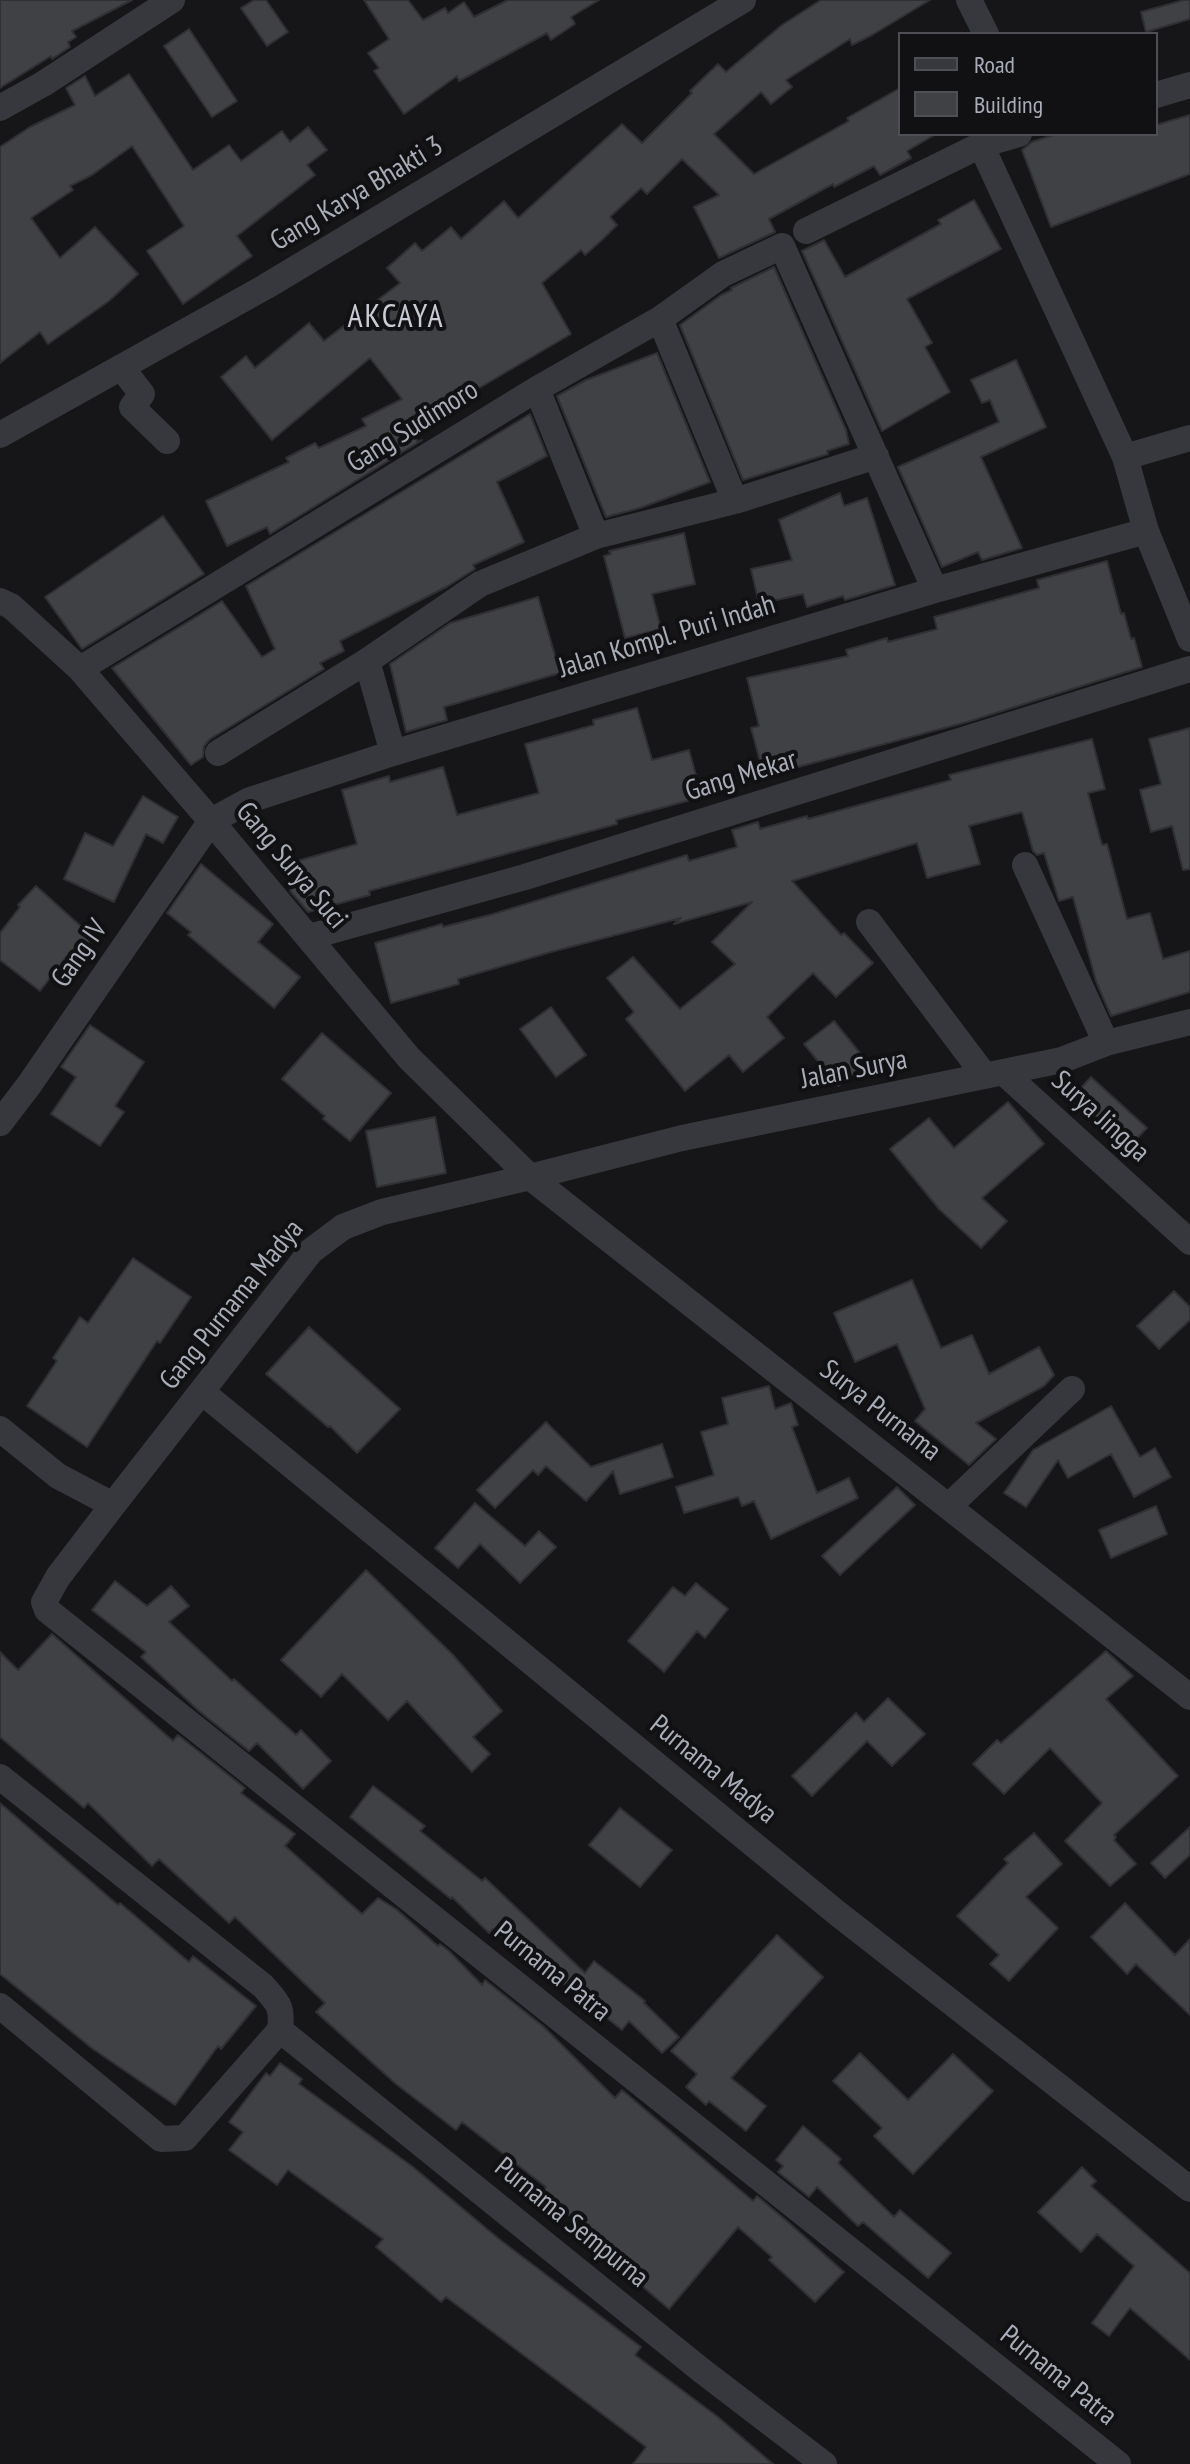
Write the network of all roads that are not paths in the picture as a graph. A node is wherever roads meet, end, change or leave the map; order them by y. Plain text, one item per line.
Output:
1 (743, 0) edge
2 (969, 0) edge
3 (167, 1) edge
4 (985, 32) edge
5 (1190, 85) edge
6 (1158, 94) edge
7 (0, 108) edge
8 (1012, 136) edge
9 (981, 145) junction
10 (806, 231) dead end
11 (660, 319) junction
12 (121, 367) junction
13 (537, 389) junction
14 (0, 435) edge
15 (1190, 438) edge
16 (167, 441) dead end
17 (876, 456) junction
18 (1125, 457) junction
19 (735, 501) junction
20 (1146, 531) junction
21 (596, 536) junction
22 (935, 590) junction
23 (0, 601) edge
24 (1190, 639) edge
25 (367, 661) junction
26 (80, 669) junction
27 (1190, 669) edge
28 (218, 753) dead end
29 (393, 753) junction
30 (211, 821) junction
31 (1025, 865) dead end
32 (869, 922) dead end
33 (309, 937) junction
34 (1190, 1022) edge
35 (1106, 1043) junction
36 (994, 1074) junction
37 (0, 1123) edge
38 (530, 1177) junction
39 (1190, 1242) edge
40 (1072, 1389) dead end
41 (202, 1392) junction
42 (0, 1429) edge
43 (113, 1505) junction
44 (949, 1506) junction
45 (1190, 1697) edge
46 (0, 1777) edge
47 (0, 2006) edge
48 (280, 2030) junction
49 (1190, 2189) edge
50 (824, 2464) edge
51 (1118, 2464) edge

1 - 12 street, Gang Karya Bhakti 3
2 - 4 street
3 - 7 street
5 - 6 street
8 - 9 street
9 - 10 street
9 - 18 street
11 - 13 street, Gang Sudimoro
11 - 17 street, Gang Sudimoro
11 - 19 street
12 - 14 street, Gang Karya Bhakti 3
12 - 16 street
13 - 21 street
13 - 26 street, Gang Sudimoro
15 - 18 street
17 - 19 street
17 - 22 street
18 - 20 street
19 - 21 street
20 - 22 street, Jalan Kompl. Puri Indah
20 - 24 street
21 - 25 street
22 - 29 street, Jalan Kompl. Puri Indah
23 - 26 street, Gang Surya Suci
25 - 28 street
25 - 29 street
26 - 30 street, Gang Surya Suci
27 - 33 street, Gang Mekar
29 - 30 street, Jalan Kompl. Puri Indah
30 - 33 street, Gang Surya Suci
30 - 37 street, Gang IV
31 - 35 street
32 - 36 street, Surya Jingga
33 - 38 street, Gang Surya Suci
34 - 35 street, Jalan Surya
35 - 36 street, Jalan Surya
36 - 38 street, Jalan Surya
36 - 39 street, Surya Jingga
38 - 41 street, Gang Purnama Madya
38 - 44 street, Surya Purnama
40 - 44 street
41 - 43 street, Gang Purnama Madya
41 - 49 street, Purnama Madya
42 - 43 street
43 - 51 street, Purnama Patra
44 - 45 street, Surya Purnama
46 - 48 street
47 - 48 street
48 - 50 street, Purnama Sempurna

